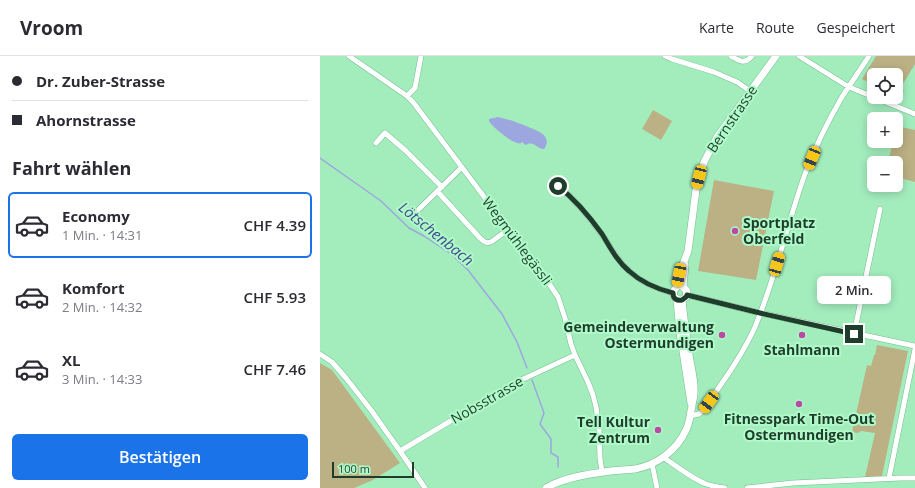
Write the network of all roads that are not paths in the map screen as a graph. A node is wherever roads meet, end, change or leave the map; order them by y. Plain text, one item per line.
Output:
1 (349, 56) edge
2 (421, 56) edge
3 (665, 56) edge
4 (731, 56) edge
5 (752, 56) edge
6 (776, 56) edge
7 (799, 56) edge
8 (868, 56) edge
9 (849, 87) junction
10 (750, 92) junction
11 (407, 96) junction
12 (915, 114) edge
13 (376, 143) dead end
14 (462, 167) junction
15 (558, 186) dead end
16 (442, 187) junction
17 (437, 191) junction
18 (880, 208) dead end
19 (415, 213) dead end
20 (509, 229) junction
21 (678, 289) junction
22 (682, 298) junction
23 (760, 313) junction
24 (854, 334) junction
25 (915, 348) edge
26 (320, 354) edge
27 (575, 354) junction
28 (690, 416) junction
29 (400, 451) junction
30 (663, 457) junction
31 (652, 464) junction
32 (602, 472) junction
33 (889, 478) junction
34 (915, 478) edge
35 (820, 485) edge
36 (425, 488) edge
37 (546, 488) edge
38 (657, 488) edge
39 (724, 488) edge
40 (747, 488) edge

1 - 11 street, Wegmühlegässli
2 - 11 street
3 - 10 street
4 - 5 street, Bernstrasse
6 - 10 main road, Bernstrasse
7 - 9 street
8 - 9 street
9 - 12 street
9 - 23 street
10 - 21 main road, Bernstrasse
11 - 14 street, Wegmühlegässli
13 - 16 street
14 - 16 street
14 - 20 street, Wegmühlegässli
15 - 21 street
16 - 17 street
17 - 19 street
17 - 20 street
18 - 24 street
20 - 27 street, Wegmühlegässli
21 - 22 main road
21 - 22 main road
22 - 23 street
22 - 28 main road
23 - 24 street
23 - 28 street
24 - 25 street
25 - 33 street
26 - 29 street
27 - 29 street, Nobsstrasse
27 - 32 street, Wegmühlegässli
28 - 30 main road
29 - 36 street
30 - 31 main road
30 - 39 street
31 - 32 main road
31 - 38 street
32 - 37 main road
33 - 34 street
33 - 35 street
35 - 40 street

